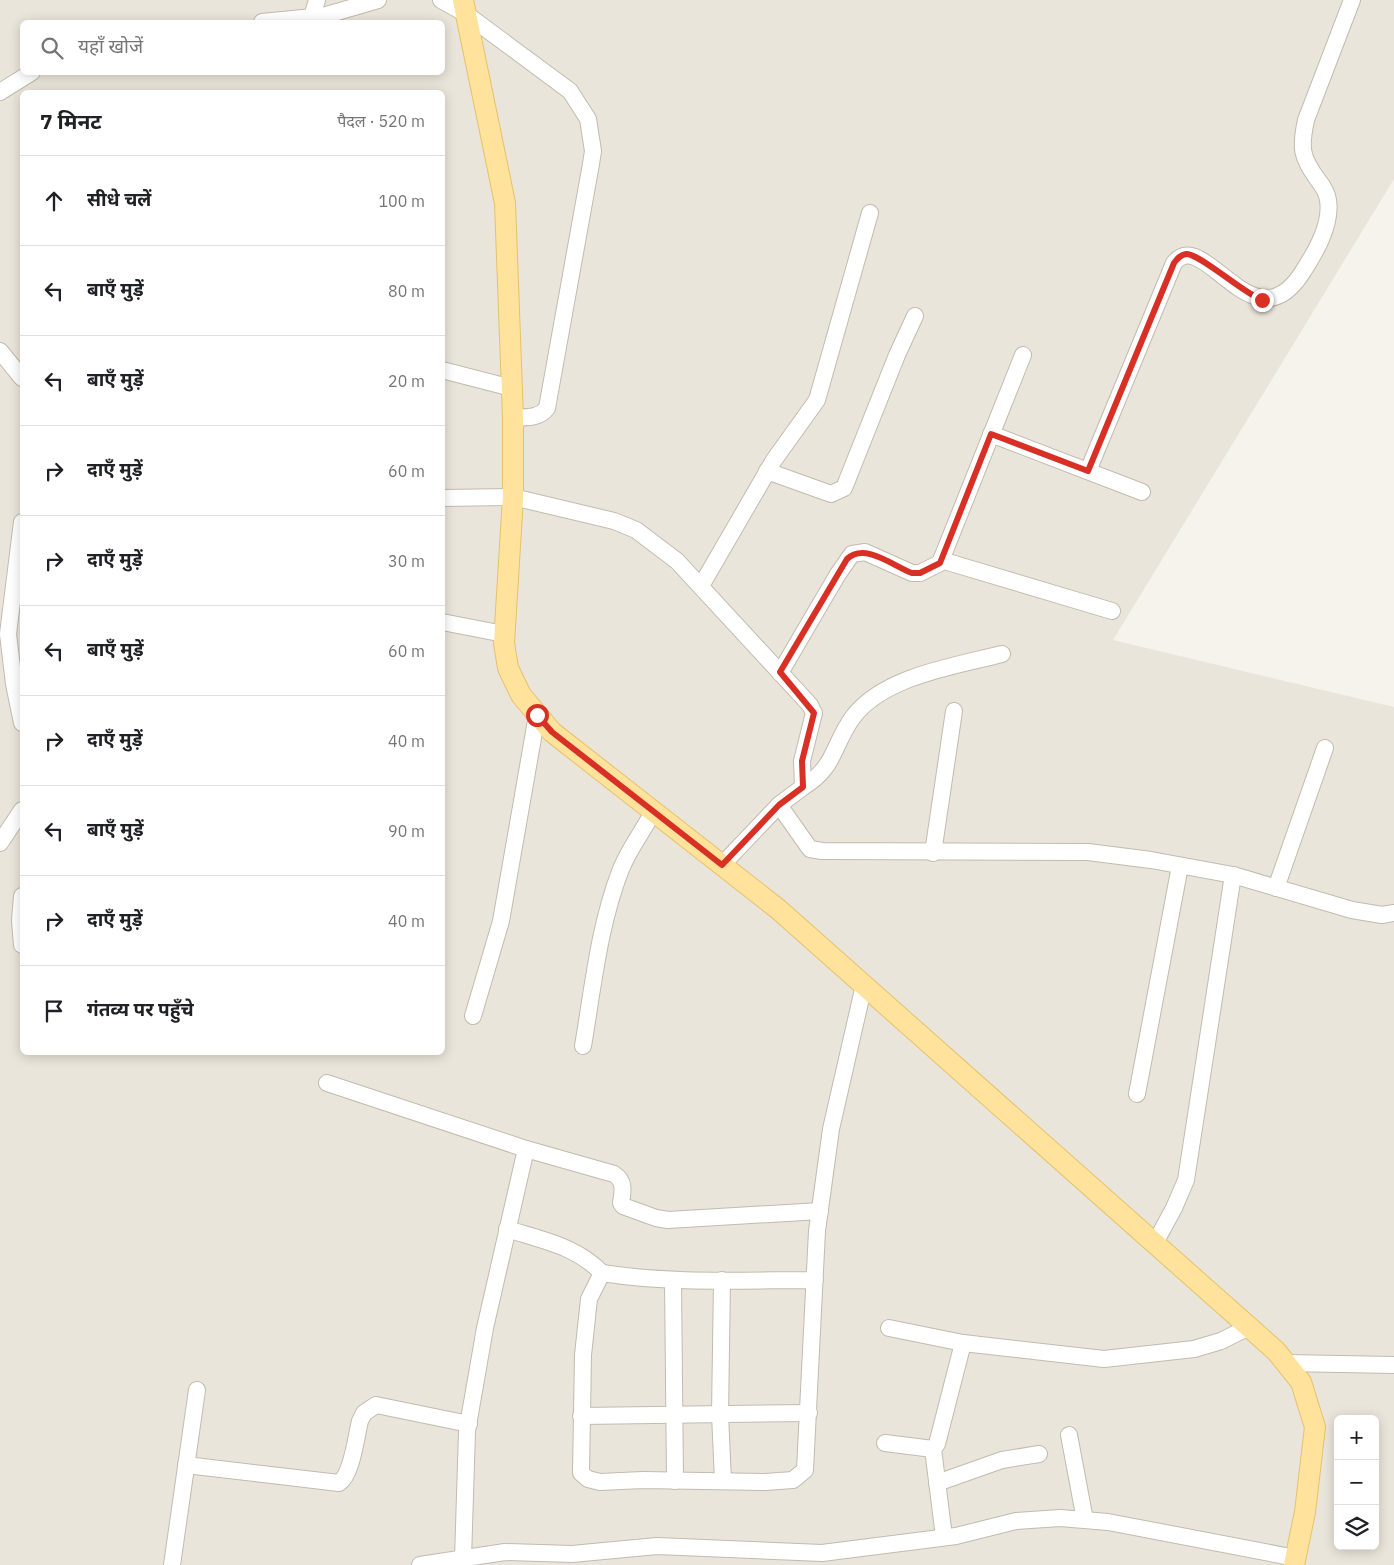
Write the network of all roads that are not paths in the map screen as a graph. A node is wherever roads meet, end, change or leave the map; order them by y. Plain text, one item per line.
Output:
1 (317, 0) edge
2 (378, 0) edge
3 (441, 0) edge
4 (1352, 0) edge
5 (464, 7) edge
6 (312, 17) junction
7 (282, 20) edge
8 (27, 75) edge
9 (0, 92) edge
10 (870, 213) dead end
11 (915, 316) dead end
12 (0, 350) edge
13 (1023, 355) dead end
14 (445, 371) edge
15 (20, 375) edge
16 (512, 388) junction
17 (513, 418) junction
18 (991, 434) junction
19 (767, 471) junction
20 (1088, 471) junction
21 (1142, 492) dead end
22 (513, 497) junction
23 (445, 498) edge
24 (20, 535) edge
25 (942, 560) junction
26 (701, 586) junction
27 (1112, 611) dead end
28 (445, 623) edge
29 (504, 634) junction
30 (4, 635) edge
31 (1002, 654) dead end
32 (780, 672) junction
33 (954, 711) dead end
34 (20, 713) edge
35 (537, 715) junction
36 (1325, 748) dead end
37 (803, 787) junction
38 (779, 805) junction
39 (653, 812) junction
40 (20, 813) edge
41 (0, 843) edge
42 (933, 853) junction
43 (722, 865) junction
44 (1180, 866) junction
45 (1233, 875) junction
46 (1276, 888) junction
47 (1394, 913) edge
48 (864, 985) junction
49 (473, 1016) dead end
50 (583, 1046) dead end
51 (327, 1083) dead end
52 (1137, 1094) dead end
53 (526, 1149) junction
54 (820, 1211) junction
55 (508, 1229) junction
56 (1155, 1244) junction
57 (602, 1272) junction
58 (673, 1280) junction
59 (722, 1280) junction
60 (815, 1280) junction
61 (1249, 1327) junction
62 (889, 1328) dead end
63 (962, 1343) junction
64 (1286, 1363) junction
65 (1394, 1365) edge
66 (197, 1390) dead end
67 (809, 1413) junction
68 (720, 1414) junction
69 (673, 1415) junction
70 (581, 1416) junction
71 (468, 1424) junction
72 (1069, 1435) dead end
73 (885, 1443) dead end
74 (933, 1449) junction
75 (1039, 1454) dead end
76 (186, 1465) junction
77 (675, 1481) junction
78 (722, 1481) junction
79 (937, 1483) junction
80 (1086, 1520) junction
81 (944, 1537) junction
82 (839, 1558) edge
83 (463, 1559) junction
84 (1295, 1561) edge
85 (172, 1565) edge
86 (420, 1565) edge

1 - 6 street
2 - 6 street
3 - 5 street
4 - 20 street
5 - 16 main road
5 - 17 street
6 - 7 street
8 - 9 street
10 - 19 street
11 - 19 street
12 - 15 street
13 - 18 street
14 - 16 street
16 - 17 main road
17 - 22 main road
18 - 20 street
18 - 25 street
19 - 26 street
20 - 21 street
22 - 23 street
22 - 26 street
22 - 29 main road
24 - 30 street
25 - 27 street
25 - 32 street
26 - 32 street
28 - 29 street
29 - 35 main road
30 - 34 street
31 - 37 street
32 - 37 street
33 - 42 street
35 - 39 main road
35 - 49 street
36 - 46 street
37 - 38 street
38 - 42 street
38 - 43 street
39 - 43 main road
39 - 50 street
40 - 41 street
42 - 44 street
43 - 48 main road
44 - 45 street
44 - 52 street
45 - 46 street
45 - 56 street
46 - 47 street
48 - 54 street
48 - 56 main road
51 - 53 street
53 - 54 street
53 - 55 street
54 - 60 street
55 - 57 street
55 - 71 street
56 - 61 main road
57 - 58 street
57 - 70 street
58 - 59 street
58 - 69 street
59 - 60 street
59 - 68 street
60 - 67 street
61 - 63 street
61 - 64 main road
62 - 63 street
63 - 74 street
64 - 65 street
64 - 84 main road
66 - 76 street
67 - 68 street
67 - 78 street
68 - 69 street
68 - 78 street
69 - 70 street
69 - 77 street
70 - 77 street
71 - 76 street
71 - 83 street
72 - 80 street
73 - 74 street
74 - 79 street
75 - 79 street
76 - 85 street
77 - 78 street
79 - 81 street
80 - 81 street
80 - 84 street
81 - 82 street
82 - 83 street
83 - 86 street

